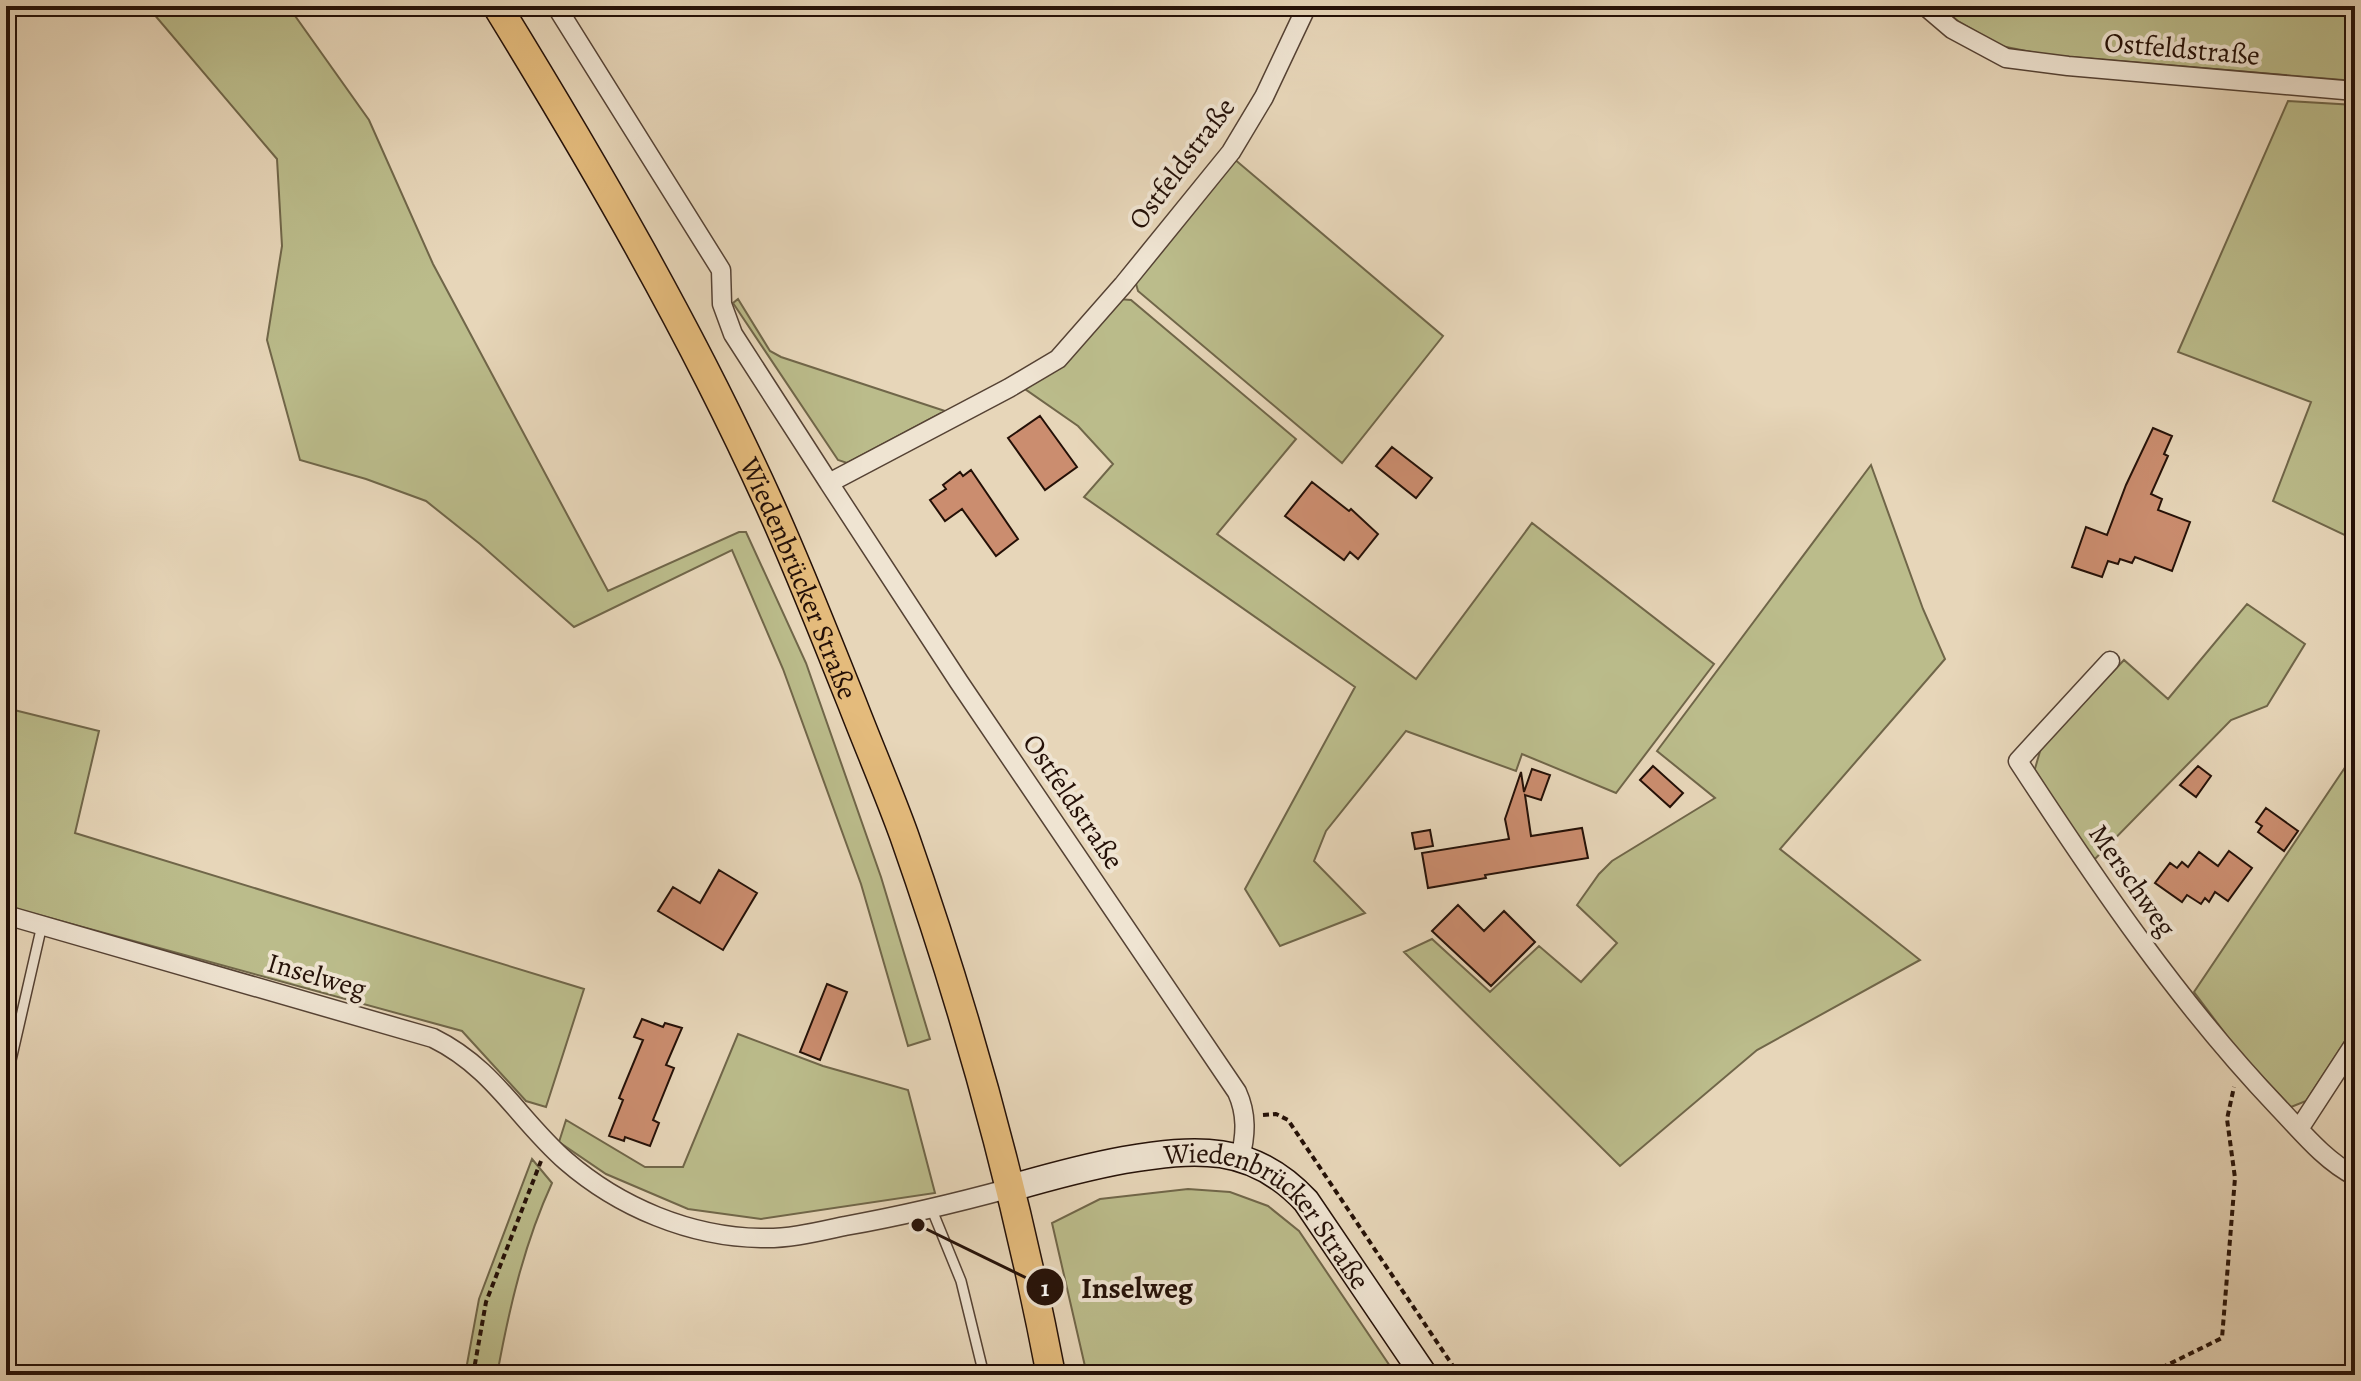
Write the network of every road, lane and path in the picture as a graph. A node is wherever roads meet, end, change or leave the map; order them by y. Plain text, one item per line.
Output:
1 (497, 6) edge
2 (556, 6) edge
3 (1307, 6) edge
4 (1925, 6) edge
5 (2355, 91) edge
6 (829, 483) junction
7 (2110, 661) dead end
8 (6, 915) edge
9 (42, 925) junction
10 (2355, 1043) edge
11 (2247, 1074) junction
12 (6, 1082) edge
13 (1245, 1116) junction
14 (2299, 1129) junction
15 (548, 1145) junction
16 (1240, 1158) junction
17 (2355, 1176) edge
18 (1011, 1188) junction
19 (932, 1210) junction
20 (473, 1375) edge
21 (984, 1375) edge
22 (1051, 1375) edge
23 (1424, 1375) edge
24 (1459, 1375) edge
25 (2157, 1375) edge

1 - 18 main road, Wiedenbrücker Straße
2 - 6 street, Ostfeldstraße
3 - 6 street, Ostfeldstraße
4 - 5 street, Ostfeldstraße
6 - 13 street, Ostfeldstraße
7 - 11 street, Merschweg
8 - 9 street, Inselweg
9 - 12 lane
9 - 15 street, Inselweg
10 - 14 street
11 - 14 street, Merschweg
11 - 25 path
13 - 16 street
13 - 24 path
14 - 17 street, Merschweg
15 - 19 street, Inselweg
15 - 20 path
16 - 18 main road, Wiedenbrücker Straße
16 - 23 main road, Wiedenbrücker Straße
18 - 19 street, Inselweg
18 - 22 main road, Wiedenbrücker Straße
19 - 21 lane

